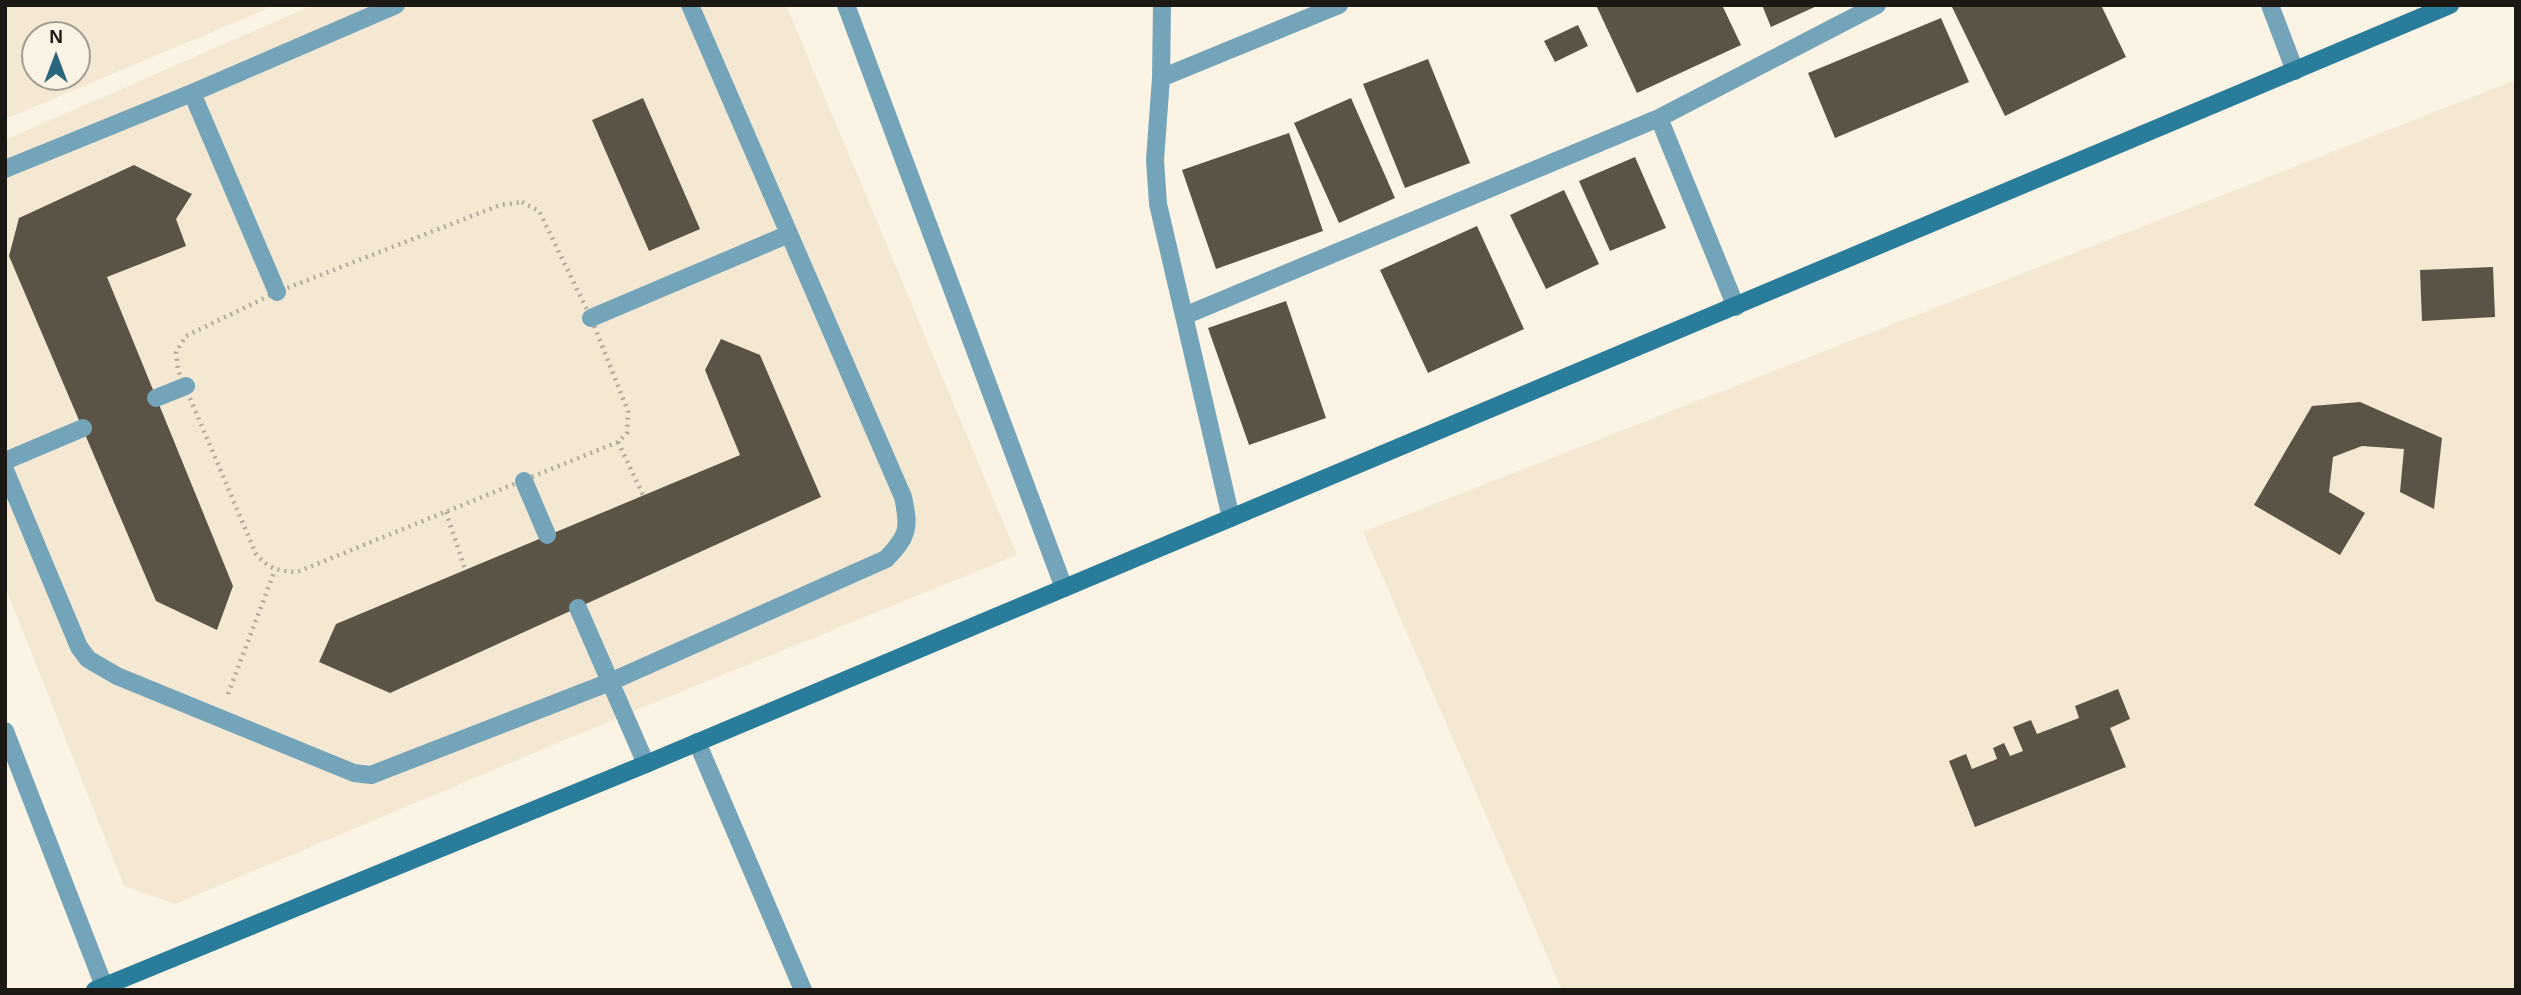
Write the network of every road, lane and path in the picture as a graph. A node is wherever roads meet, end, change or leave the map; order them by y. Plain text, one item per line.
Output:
1 (396, 5) edge
2 (690, 5) edge
3 (846, 5) edge
4 (1162, 5) edge
5 (1339, 5) edge
6 (1877, 5) edge
7 (2270, 5) edge
8 (2450, 5) edge
9 (2295, 71) junction
10 (1161, 78) junction
11 (192, 93) junction
12 (1659, 118) junction
13 (5, 169) edge
14 (789, 234) junction
15 (277, 292) junction
16 (1736, 307) junction
17 (1184, 316) junction
18 (591, 318) junction
19 (186, 386) junction
20 (156, 398) dead end
21 (83, 428) dead end
22 (618, 442) junction
23 (5, 461) edge
24 (5, 470) edge
25 (524, 481) junction
26 (643, 495) dead end
27 (446, 512) junction
28 (1231, 518) junction
29 (547, 535) dead end
30 (466, 569) dead end
31 (275, 570) junction
32 (1064, 587) junction
33 (578, 608) dead end
34 (610, 682) junction
35 (219, 718) junction
36 (5, 731) edge
37 (697, 742) junction
38 (646, 764) junction
39 (100, 988) edge
40 (803, 990) edge

1 - 11 street
2 - 14 street
3 - 32 street
4 - 10 street
5 - 10 street
6 - 12 street
7 - 9 street
8 - 9 street
9 - 16 street
10 - 17 street
11 - 13 street
11 - 15 street
12 - 16 street
12 - 17 street
14 - 18 street
14 - 34 street
15 - 18 path
15 - 19 path
16 - 28 street
17 - 28 street
18 - 22 path
19 - 20 street
19 - 31 path
21 - 23 street
22 - 25 path
22 - 26 path
24 - 35 street
25 - 27 path
25 - 29 street
27 - 30 path
27 - 31 path
28 - 32 street
31 - 35 path
32 - 37 street
33 - 34 street
34 - 35 street
34 - 38 street
36 - 39 street
37 - 38 street
37 - 40 street
38 - 39 street

